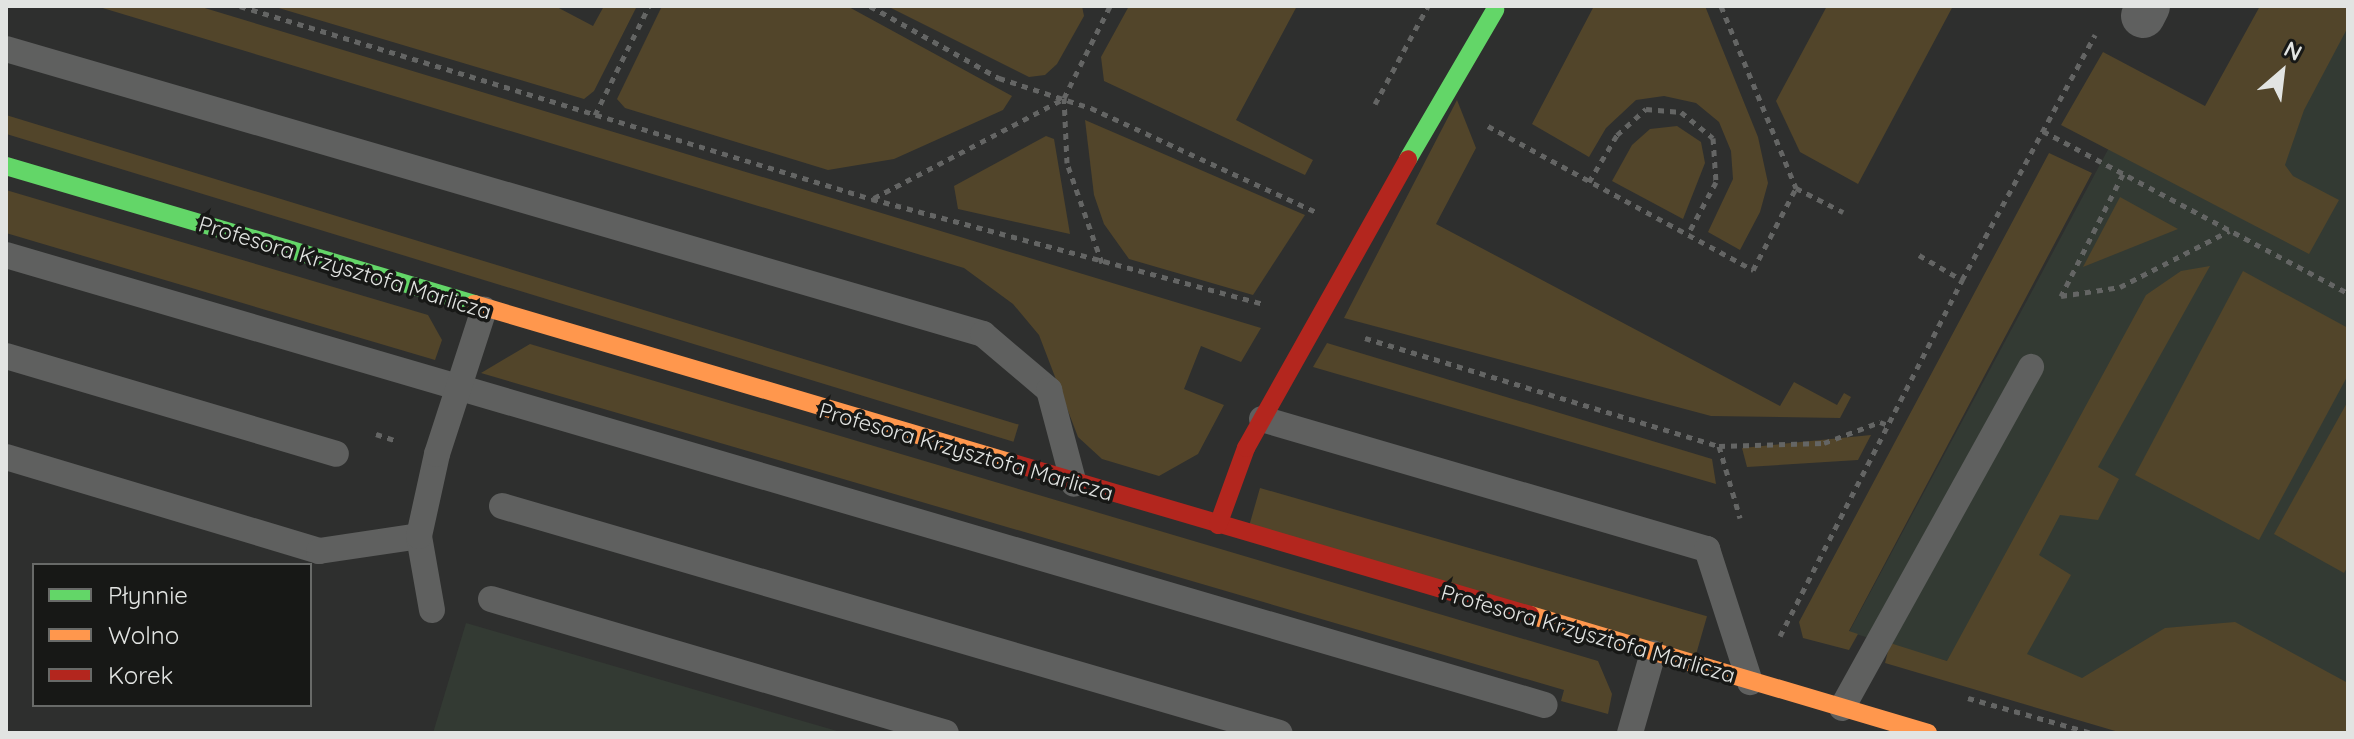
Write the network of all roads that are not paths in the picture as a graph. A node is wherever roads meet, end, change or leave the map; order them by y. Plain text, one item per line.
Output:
1 (1495, 10) dead end
2 (6, 49) edge
3 (6, 166) edge
4 (6, 255) edge
5 (484, 309) junction
6 (6, 356) edge
7 (2031, 367) dead end
8 (458, 390) junction
9 (1262, 419) junction
10 (336, 454) dead end
11 (6, 457) edge
12 (1074, 484) junction
13 (502, 506) dead end
14 (1218, 525) junction
15 (419, 536) junction
16 (491, 599) dead end
17 (432, 610) dead end
18 (1653, 653) junction
19 (1750, 682) junction
20 (1545, 705) dead end
21 (1842, 708) junction
22 (946, 733) edge
23 (1280, 733) edge
24 (1630, 733) edge
25 (1928, 733) edge

1 - 9 street
2 - 12 lane
3 - 5 street, Profesora Krzysztofa Marlicza
4 - 8 lane
5 - 8 lane
5 - 12 street, Profesora Krzysztofa Marlicza
6 - 10 lane
7 - 21 lane
8 - 15 lane
8 - 20 lane
9 - 14 street
9 - 19 lane
11 - 15 lane
12 - 14 street, Profesora Krzysztofa Marlicza
13 - 23 lane
14 - 18 street, Profesora Krzysztofa Marlicza
15 - 17 lane
16 - 22 lane
18 - 19 street, Profesora Krzysztofa Marlicza
18 - 24 lane
19 - 21 street, Profesora Krzysztofa Marlicza
21 - 25 street, Profesora Krzysztofa Marlicza

